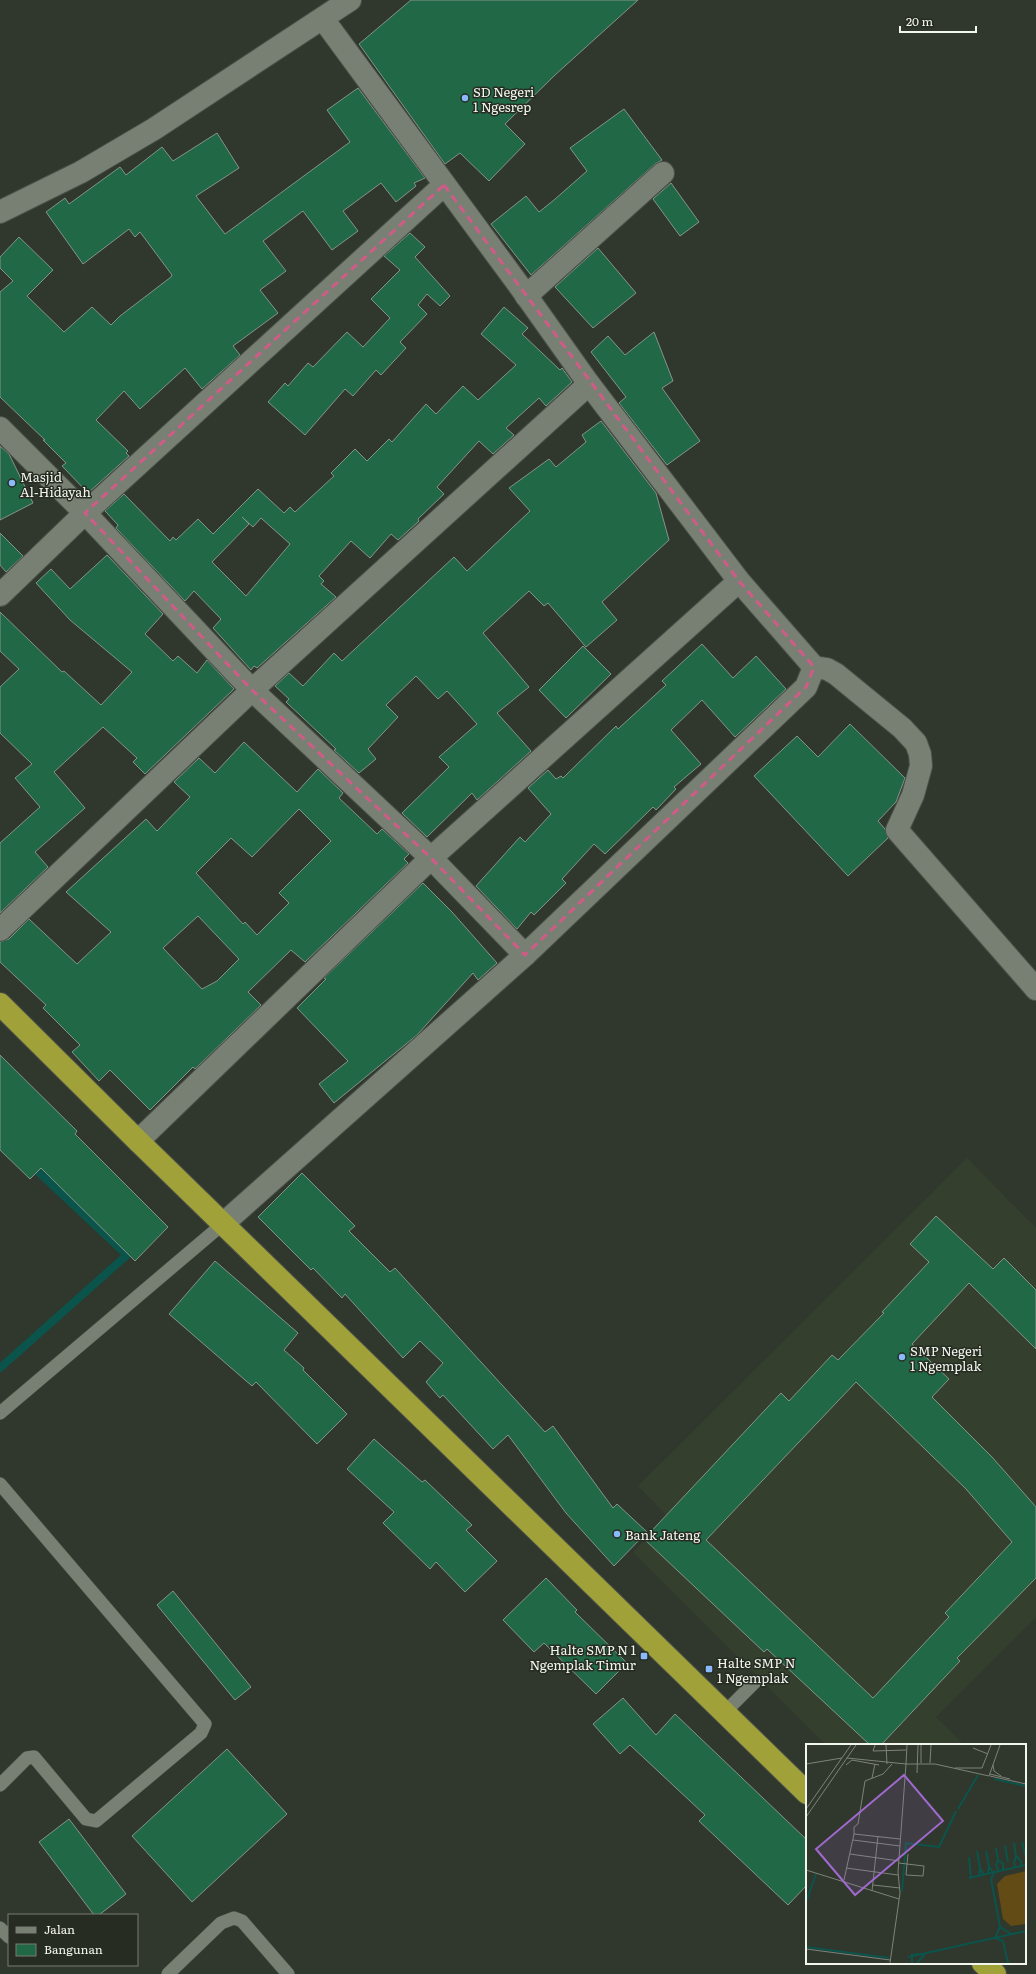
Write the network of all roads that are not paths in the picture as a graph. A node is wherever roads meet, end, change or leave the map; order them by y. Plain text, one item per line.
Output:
1 (350, 0) edge
2 (323, 19) junction
3 (663, 172) dead end
4 (444, 185) junction
5 (0, 212) edge
6 (526, 296) junction
7 (589, 384) junction
8 (0, 428) edge
9 (85, 514) junction
10 (739, 581) junction
11 (0, 595) edge
12 (814, 667) junction
13 (252, 690) junction
14 (431, 858) junction
15 (0, 930) edge
16 (525, 955) junction
17 (1036, 989) edge
18 (0, 1004) edge
19 (138, 1141) junction
20 (224, 1223) junction
21 (0, 1413) edge
22 (0, 1484) edge
23 (755, 1682) dead end
24 (724, 1713) junction
25 (0, 1785) edge
26 (806, 1793) edge
27 (0, 1928) edge
28 (8, 1936) edge
29 (984, 1964) edge
30 (168, 1974) edge
31 (288, 1974) edge
32 (995, 1974) edge

1 - 2 street
2 - 4 street
2 - 5 street
3 - 6 street
4 - 6 street
4 - 9 street
6 - 7 street
7 - 10 street
7 - 13 street
8 - 9 street
9 - 11 street
9 - 13 street
10 - 12 street
10 - 14 street
12 - 16 street
12 - 17 street
13 - 14 street
13 - 15 street
14 - 16 street
14 - 19 street
16 - 20 street
18 - 19 highway
19 - 20 highway
20 - 21 lane
20 - 24 highway
22 - 25 lane
23 - 24 lane
24 - 26 highway
27 - 28 lane
29 - 32 highway
30 - 31 lane

